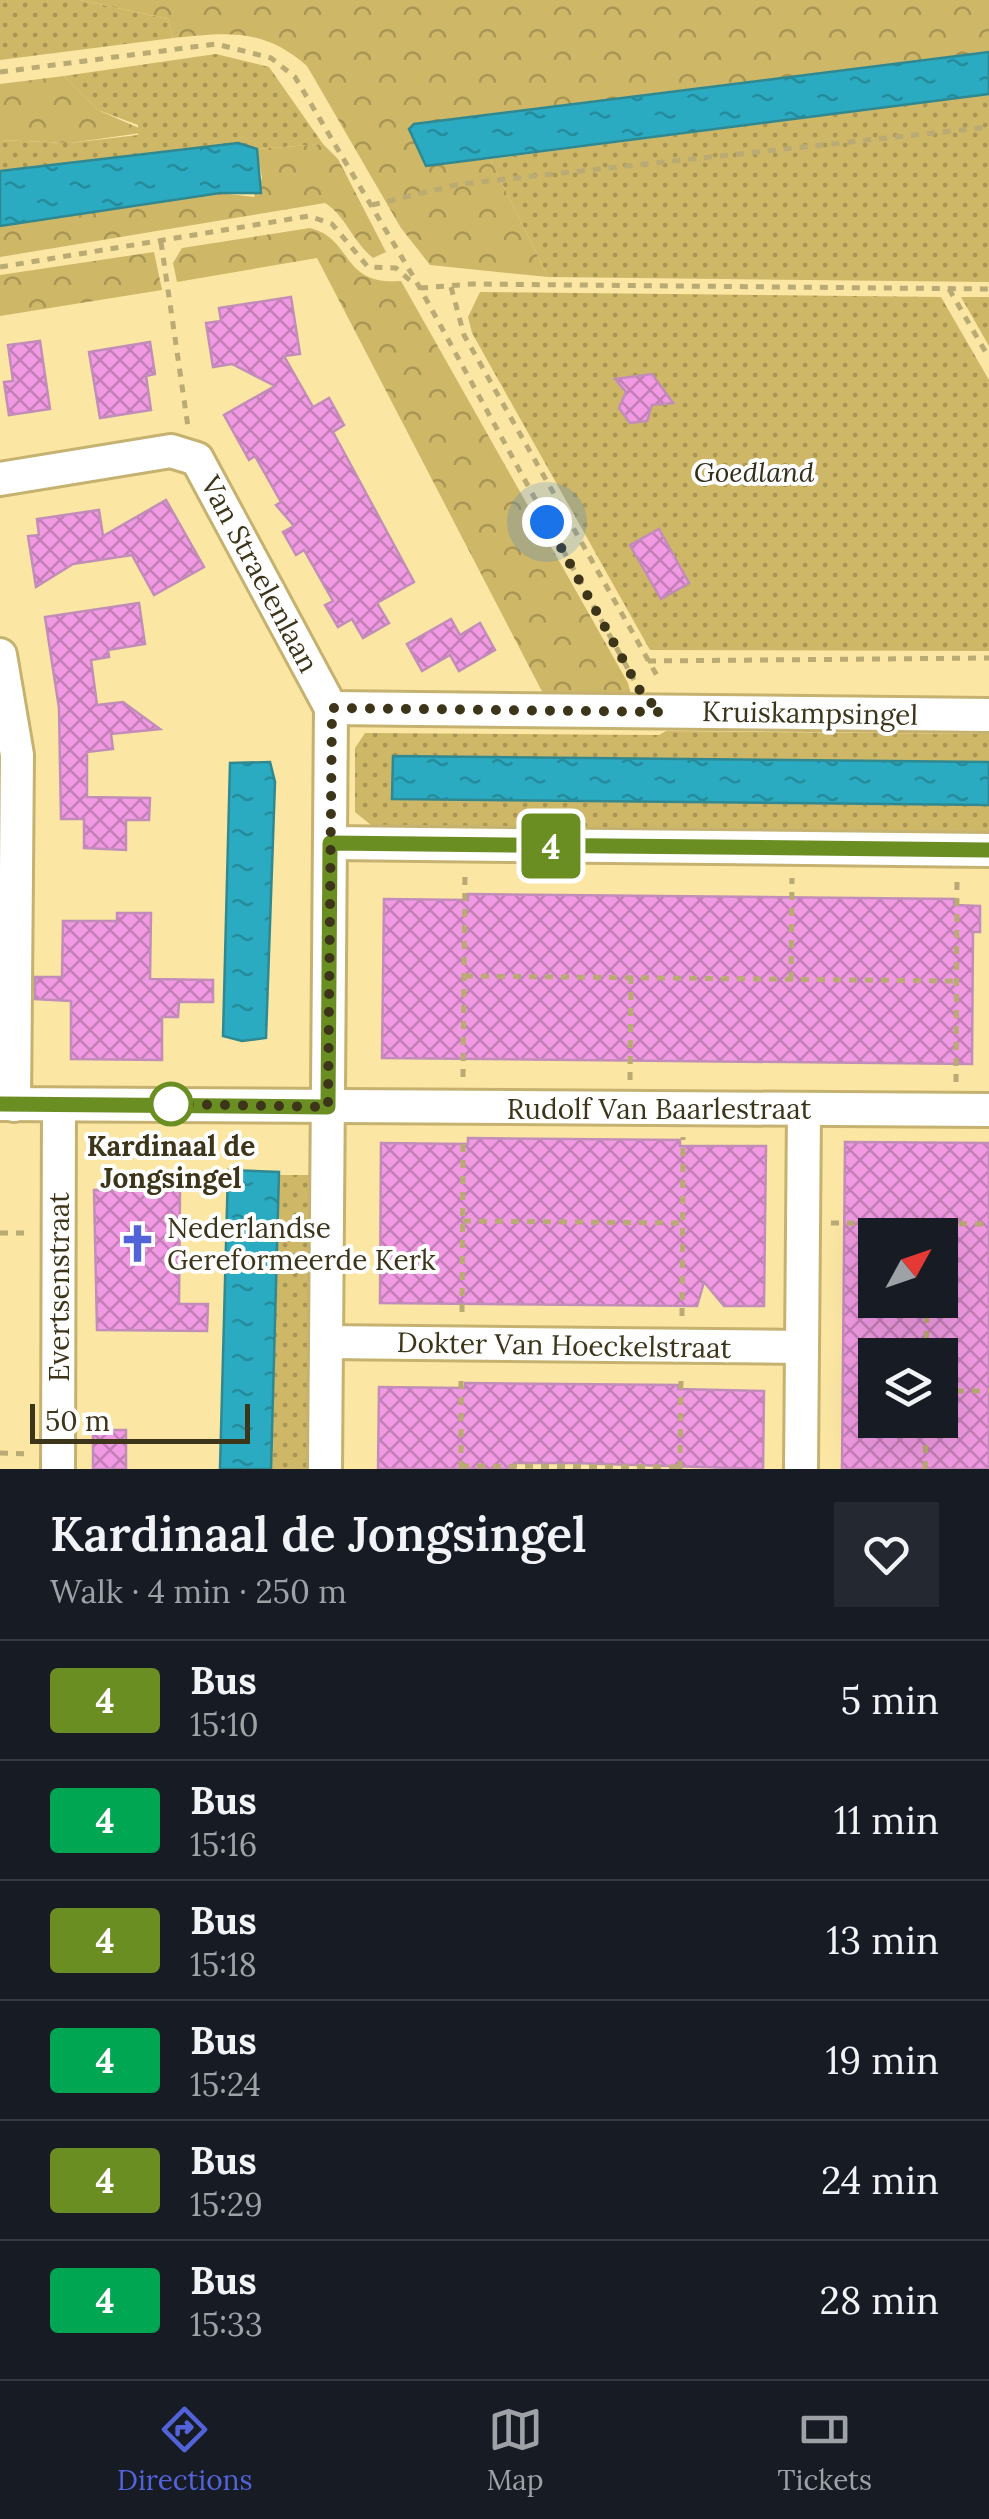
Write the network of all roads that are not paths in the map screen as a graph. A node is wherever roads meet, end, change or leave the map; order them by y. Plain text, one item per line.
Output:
1 (0, 479) edge
2 (0, 654) edge
3 (332, 708) junction
4 (989, 715) edge
5 (330, 843) junction
6 (973, 850) edge
7 (7, 1104) edge
8 (60, 1105) junction
9 (328, 1107) junction
10 (804, 1110) junction
11 (989, 1110) edge
12 (326, 1342) junction
13 (802, 1347) junction
14 (58, 1469) edge
15 (325, 1469) edge
16 (800, 1469) edge

1 - 3 street, Van Straelenlaan
2 - 7 street
3 - 4 street, Kruiskampsingel
3 - 5 street
5 - 6 street
5 - 9 street
7 - 8 street, Rudolf Van Baarlestraat
8 - 9 street, Rudolf Van Baarlestraat
8 - 14 street, Evertsenstraat
9 - 10 street, Rudolf Van Baarlestraat
9 - 12 street
10 - 11 street, Rudolf Van Baarlestraat
10 - 13 street
12 - 13 street, Dokter Van Hoeckelstraat
12 - 15 street
13 - 16 street

